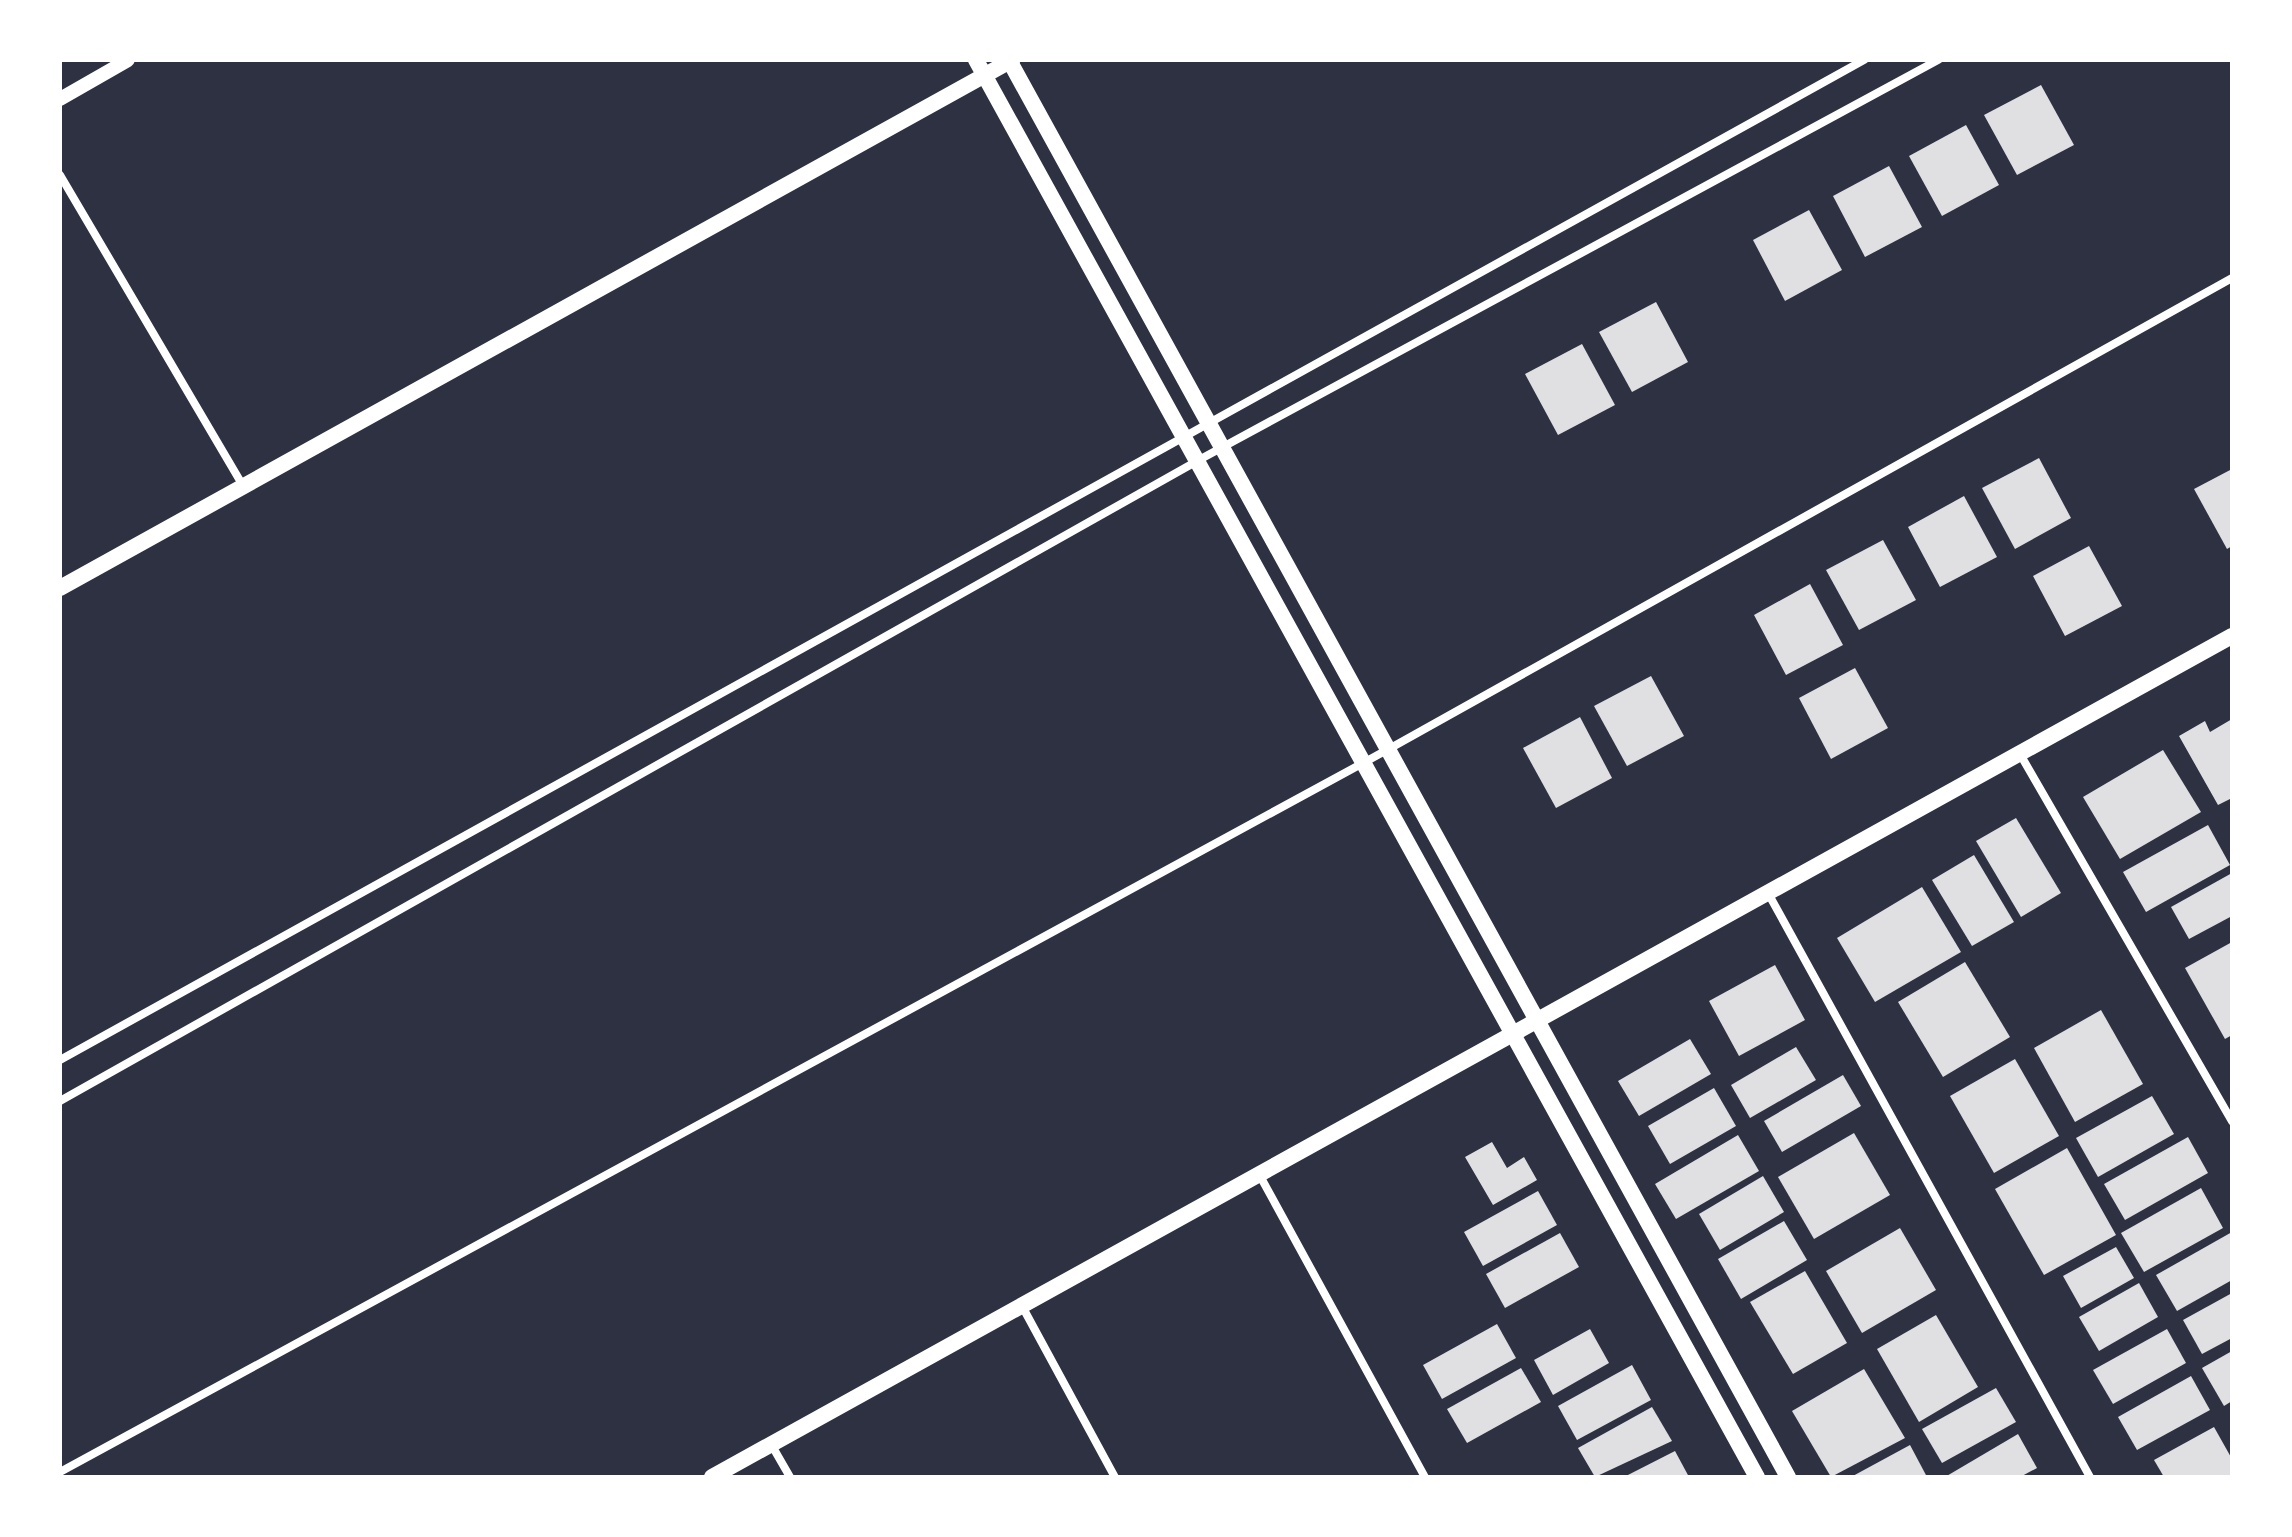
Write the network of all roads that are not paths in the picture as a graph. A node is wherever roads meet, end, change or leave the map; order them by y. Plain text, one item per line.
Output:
1 (128, 60) edge
2 (976, 60) edge
3 (1010, 60) edge
4 (1864, 60) edge
5 (1938, 60) edge
6 (986, 77) junction
7 (60, 99) edge
8 (60, 175) edge
9 (2232, 278) edge
10 (1209, 421) junction
11 (1183, 434) junction
12 (1222, 448) junction
13 (1197, 461) junction
14 (244, 487) junction
15 (60, 588) edge
16 (2232, 636) edge
17 (1387, 750) junction
18 (2020, 754) junction
19 (1362, 763) junction
20 (1768, 893) junction
21 (1534, 1022) junction
22 (1511, 1035) junction
23 (60, 1060) edge
24 (60, 1101) edge
25 (2232, 1121) edge
26 (1259, 1174) junction
27 (1022, 1306) junction
28 (771, 1444) junction
29 (60, 1472) edge
30 (712, 1477) edge
31 (790, 1477) edge
32 (1115, 1477) edge
33 (1425, 1477) edge
34 (1757, 1477) edge
35 (1788, 1477) edge
36 (2090, 1477) edge

1 - 7 street
2 - 6 main road
3 - 6 main road
3 - 10 main road
4 - 10 street
5 - 12 street
6 - 11 main road
6 - 14 main road
8 - 14 street
9 - 17 street
10 - 11 street
10 - 12 main road
11 - 13 main road
11 - 23 street
12 - 13 street
12 - 17 main road
13 - 19 main road
13 - 24 street
14 - 15 main road
16 - 18 main road
17 - 19 street
17 - 21 main road
18 - 20 main road
18 - 25 street
19 - 22 main road
19 - 29 street
20 - 21 main road
20 - 36 street
21 - 22 main road
21 - 35 main road
22 - 26 main road
22 - 34 main road
26 - 27 main road
26 - 33 street
27 - 28 main road
27 - 32 street
28 - 30 main road
28 - 31 street

